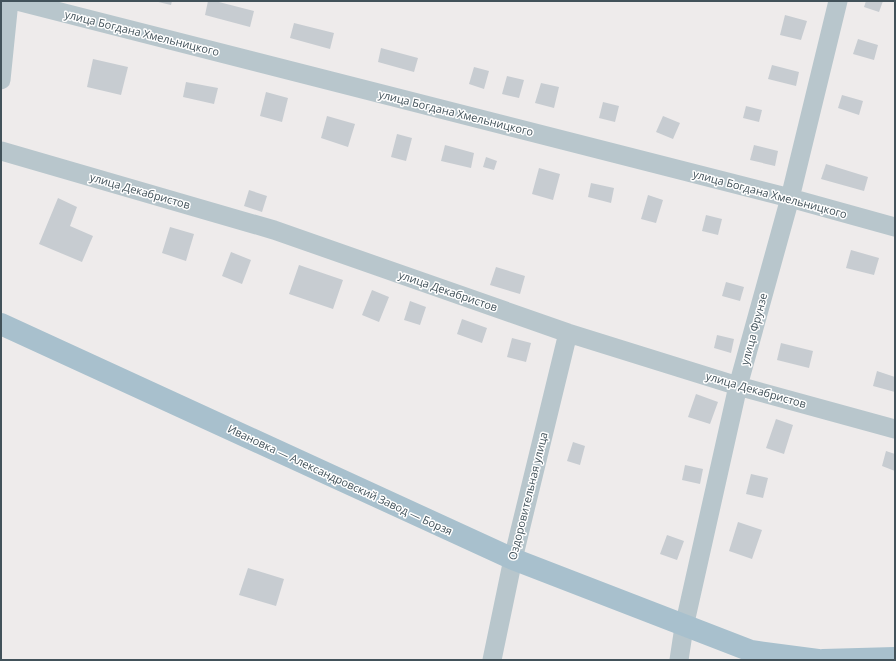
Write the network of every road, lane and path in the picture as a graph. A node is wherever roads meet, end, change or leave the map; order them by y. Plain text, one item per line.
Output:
1 (9, 1) edge
2 (17, 1) edge
3 (838, 1) edge
4 (1, 80) edge
5 (1, 151) edge
6 (790, 198) junction
7 (895, 227) edge
8 (1, 324) edge
9 (568, 333) junction
10 (738, 386) junction
11 (895, 429) edge
12 (513, 559) junction
13 (684, 626) junction
14 (895, 658) edge
15 (492, 660) edge
16 (679, 660) edge
17 (818, 660) edge
18 (823, 660) edge

1 - 4 street
2 - 6 street, улица Богдана Хмельницкого
3 - 6 street, улица Фрунзе
5 - 9 street, улица Декабристов
6 - 7 street, улица Богдана Хмельницкого
6 - 10 street, улица Фрунзе
8 - 12 main road, Ивановка — Александровский Завод — Борзя
9 - 10 street, улица Декабристов
9 - 12 street, Оздоровительная улица
10 - 11 street, улица Декабристов
10 - 13 street, улица Фрунзе
12 - 13 main road, Ивановка — Александровский Завод — Борзя
12 - 15 street, Оздоровительная улица
13 - 16 street, улица Фрунзе
13 - 17 main road, Ивановка — Александровский Завод — Борзя
14 - 18 main road

